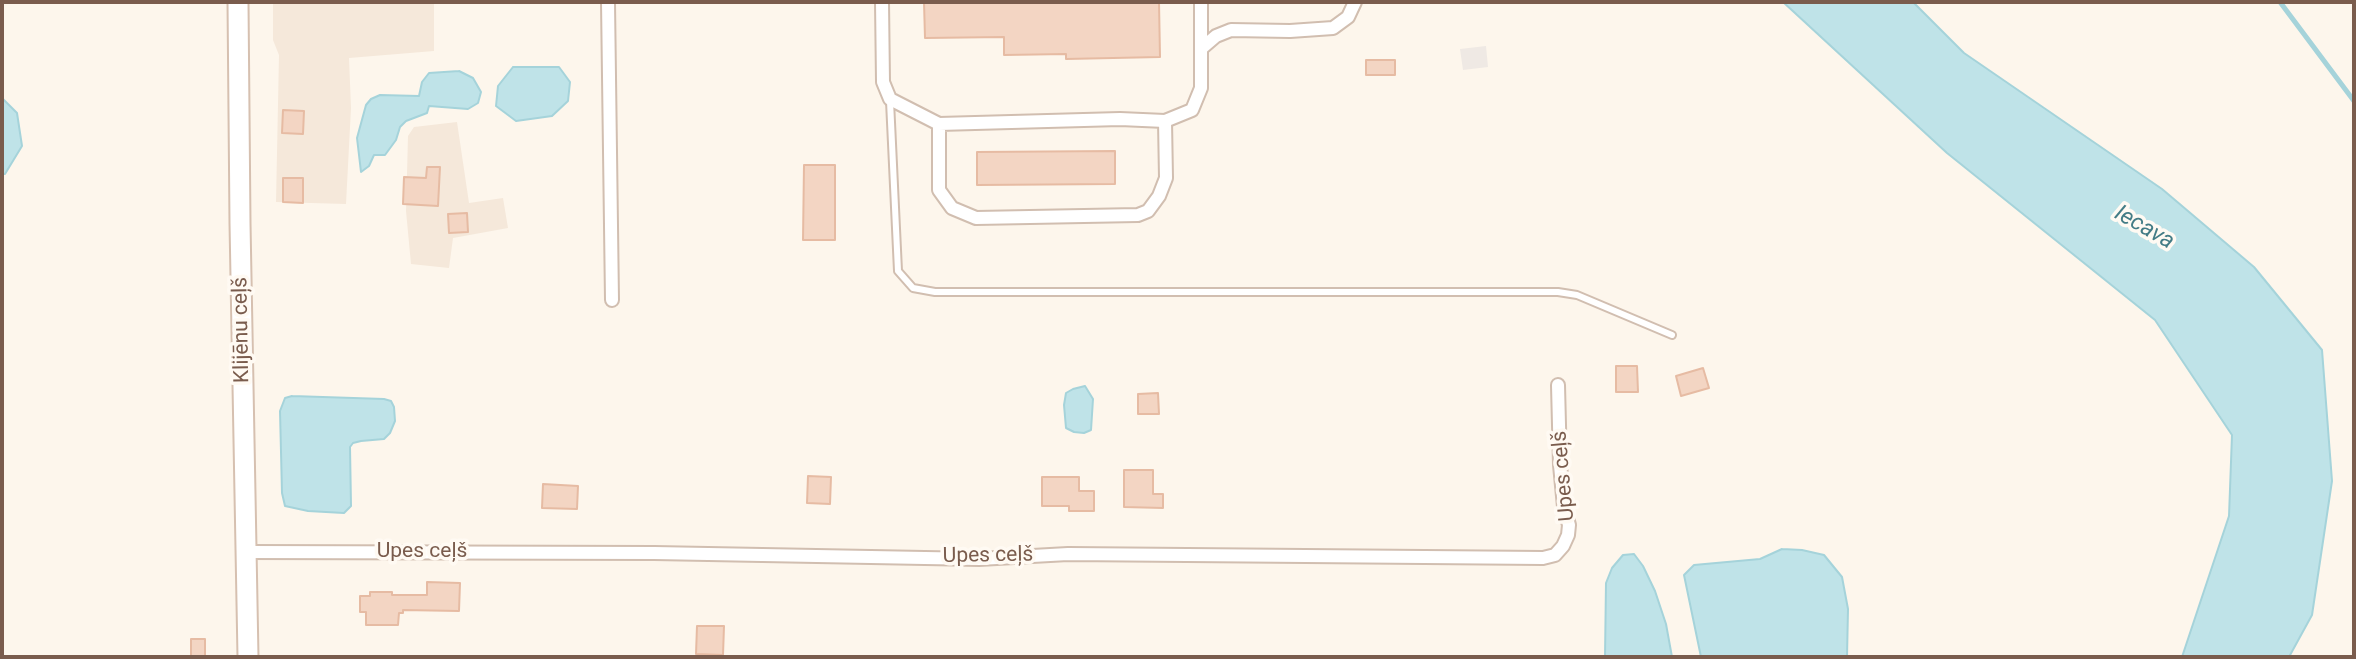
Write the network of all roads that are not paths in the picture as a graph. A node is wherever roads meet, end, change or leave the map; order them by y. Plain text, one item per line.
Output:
1 (238, 2) edge
2 (608, 2) edge
3 (882, 2) edge
4 (1201, 2) edge
5 (1354, 2) edge
6 (1202, 48) junction
7 (890, 99) junction
8 (1165, 121) junction
9 (939, 124) junction
10 (612, 300) dead end
11 (1672, 335) dead end
12 (1558, 385) dead end
13 (246, 552) junction
14 (248, 657) edge

1 - 13 street, Klijēnu ceļš
2 - 10 street
3 - 7 street
4 - 6 street
5 - 6 street
6 - 8 street
7 - 9 street
7 - 11 lane
8 - 9 street
8 - 9 street
12 - 13 street, Upes ceļš
13 - 14 street, Klijēnu ceļš

